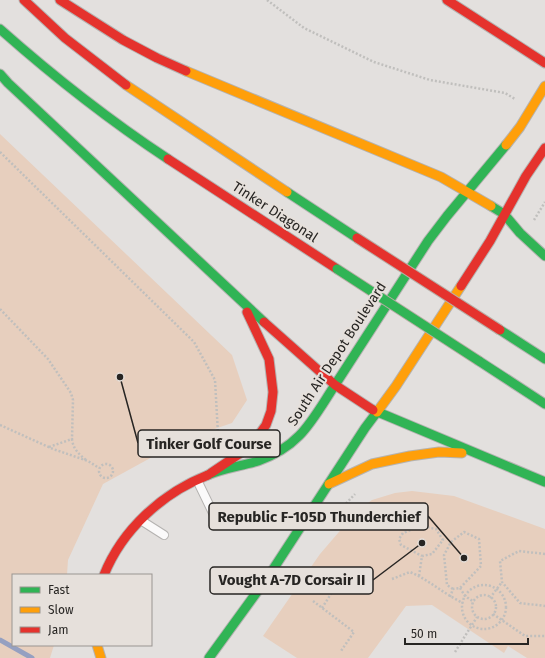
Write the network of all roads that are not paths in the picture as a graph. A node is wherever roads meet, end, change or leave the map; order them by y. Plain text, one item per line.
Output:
1 (24, 0) edge
2 (60, 0) edge
3 (447, 0) edge
4 (0, 29) edge
5 (545, 63) edge
6 (0, 74) edge
7 (545, 86) edge
8 (545, 148) edge
9 (467, 192) junction
10 (504, 214) junction
11 (545, 256) edge
12 (242, 302) junction
13 (545, 359) edge
14 (335, 385) junction
15 (545, 404) edge
16 (377, 412) junction
17 (477, 454) junction
18 (211, 473) junction
19 (197, 480) junction
20 (545, 482) edge
21 (329, 484) junction
22 (213, 513) dead end
23 (141, 520) junction
24 (164, 535) dead end
25 (104, 574) edge
26 (97, 646) edge
27 (101, 658) edge
28 (209, 658) edge

1 - 13 main road, Tinker Diagonal, bridge
2 - 9 main road
3 - 5 main road
4 - 15 main road, Tinker Diagonal, bridge
6 - 12 main road
7 - 9 main road, South Air Depot Boulevard
8 - 10 main road
9 - 10 main road
9 - 14 main road, South Air Depot Boulevard
10 - 11 main road
10 - 16 main road
12 - 14 main road
12 - 18 main road
14 - 16 main road
14 - 18 main road, South Air Depot Boulevard
16 - 17 main road
16 - 21 main road
17 - 20 main road
17 - 21 main road
18 - 19 main road, South Air Depot Boulevard
19 - 22 lane
19 - 23 main road, South Air Depot Boulevard
21 - 28 main road
23 - 24 lane
23 - 25 main road, South Air Depot Boulevard
26 - 27 main road

